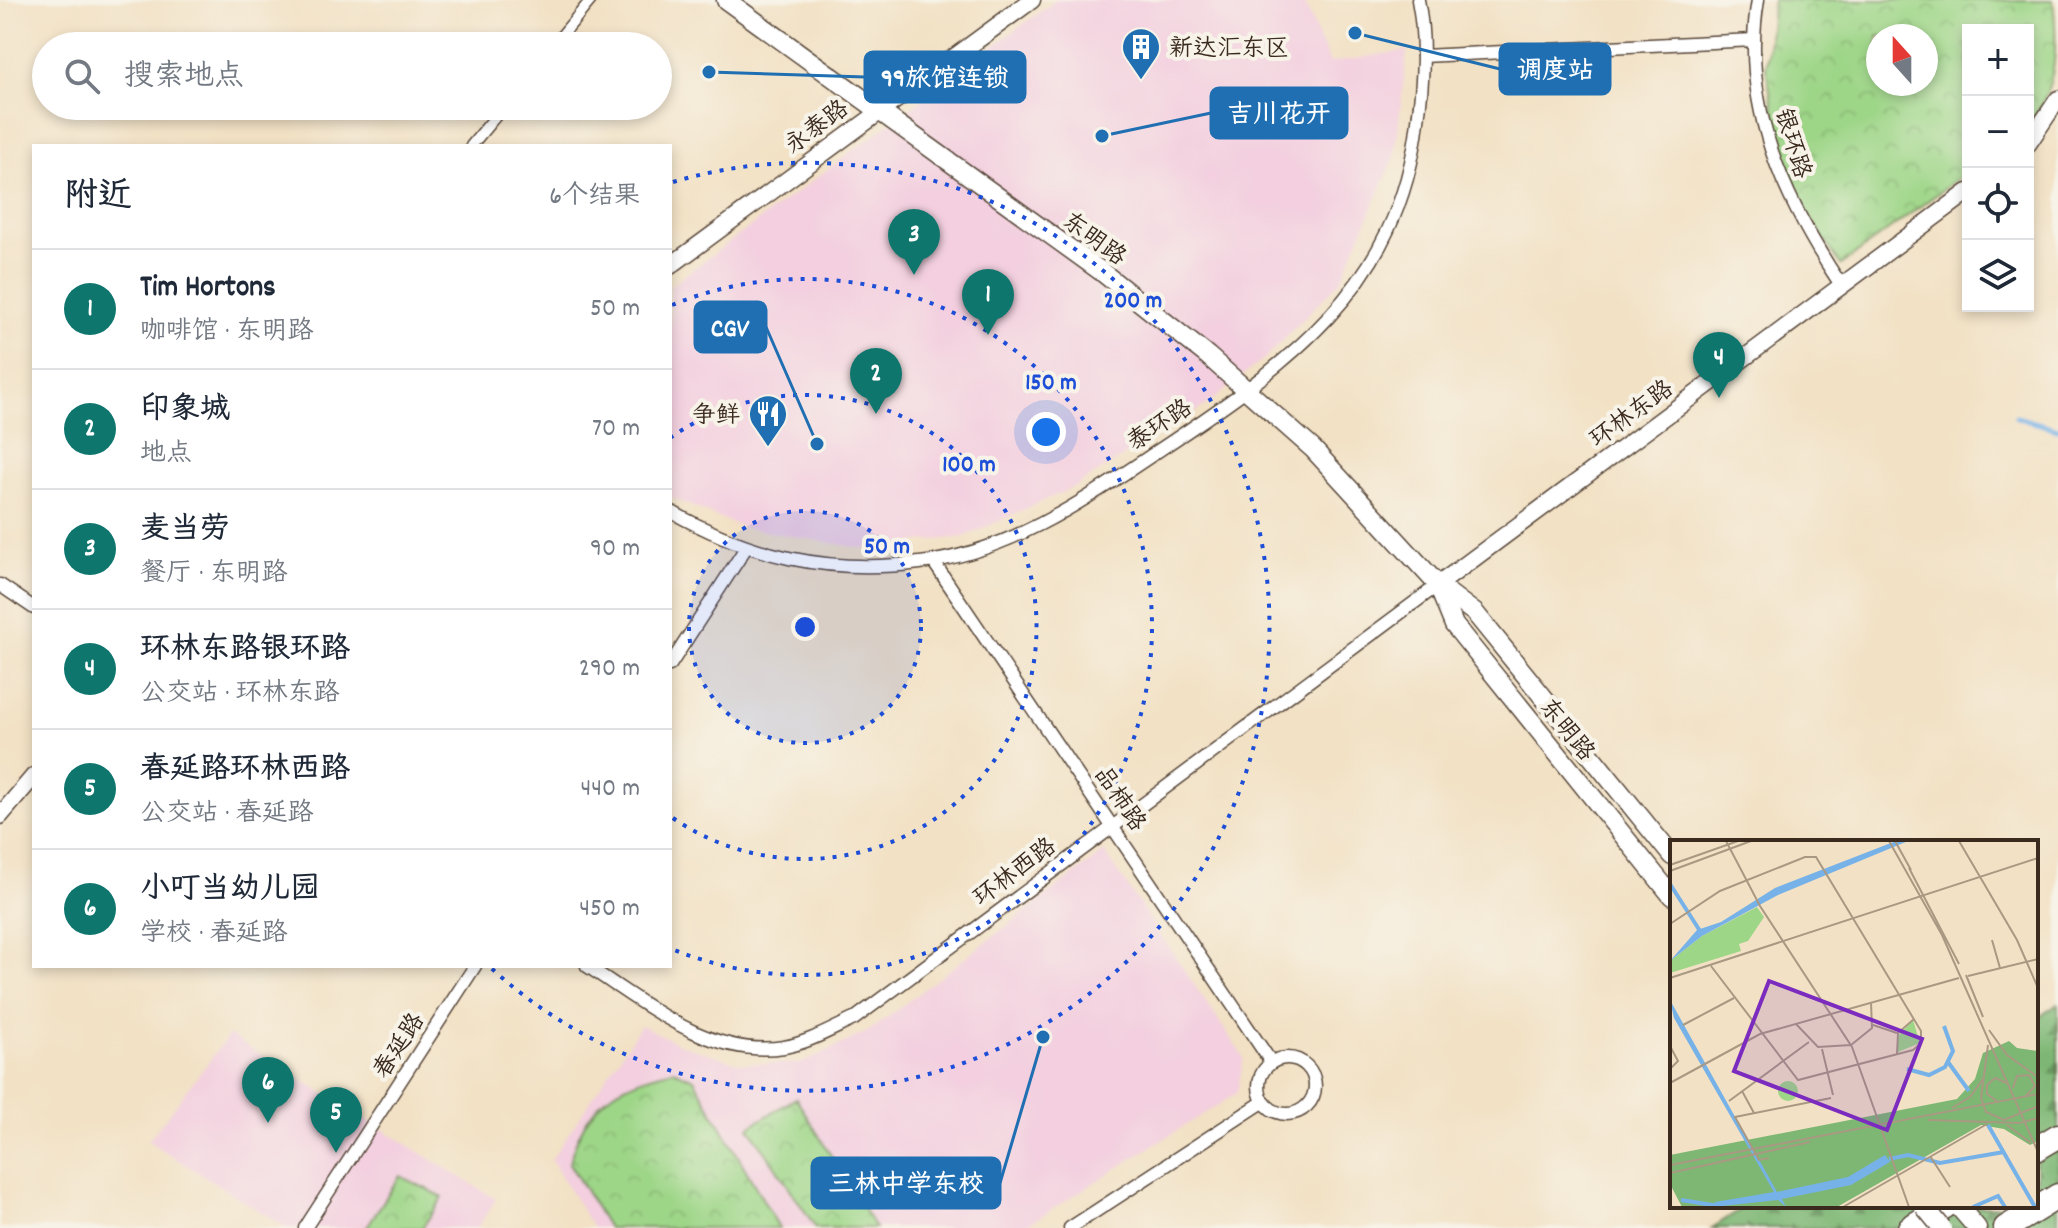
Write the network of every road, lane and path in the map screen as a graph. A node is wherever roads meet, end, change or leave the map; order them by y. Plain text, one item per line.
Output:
1 (591, 0) edge
2 (726, 0) edge
3 (1032, 0) edge
4 (1418, 0) edge
5 (1758, 0) edge
6 (565, 32) edge
7 (1754, 40) junction
8 (1423, 56) junction
9 (2058, 99) edge
10 (878, 110) junction
11 (492, 120) edge
12 (2034, 135) edge
13 (473, 144) edge
14 (1962, 196) edge
15 (672, 264) edge
16 (1841, 285) junction
17 (1248, 390) junction
18 (672, 512) edge
19 (745, 549) junction
20 (933, 561) junction
21 (0, 585) edge
22 (1438, 585) junction
23 (32, 607) edge
24 (672, 662) edge
25 (32, 778) edge
26 (0, 816) edge
27 (1113, 825) junction
28 (1670, 854) edge
29 (1670, 894) edge
30 (474, 968) edge
31 (590, 968) edge
32 (1271, 1062) junction
33 (1263, 1102) junction
34 (2058, 1136) edge
35 (2038, 1148) edge
36 (2058, 1196) edge
37 (1926, 1208) edge
38 (1942, 1208) edge
39 (1960, 1208) edge
40 (305, 1228) edge
41 (1070, 1228) edge
42 (1910, 1228) edge
43 (1942, 1228) edge
44 (1977, 1228) edge
45 (2006, 1228) edge

1 - 6 street
2 - 10 main road, 东明路
3 - 10 street, 永泰路
4 - 8 street, 泰环路
5 - 7 street, 银环路
7 - 8 street
7 - 16 street, 银环路
8 - 17 street, 泰环路
9 - 12 street
10 - 15 street, 永泰路
10 - 17 main road, 东明路
11 - 13 street
14 - 16 street, 环林东路
16 - 22 street, 环林东路
17 - 20 street, 泰环路
17 - 22 main road, 东明路
18 - 19 street, 泰环路
19 - 20 street, 泰环路
19 - 24 street
20 - 27 street, 品柿路
21 - 23 street
22 - 27 street, 环林西路
22 - 28 main road, 东明路
22 - 29 main road, 东明路
25 - 26 street
27 - 31 street, 环林西路
27 - 32 street, 品柿路
30 - 40 street, 春延路
32 - 33 street
32 - 33 street
33 - 41 street
34 - 35 highway
36 - 45 highway
37 - 43 main road, bridge
38 - 42 highway
39 - 44 main road

